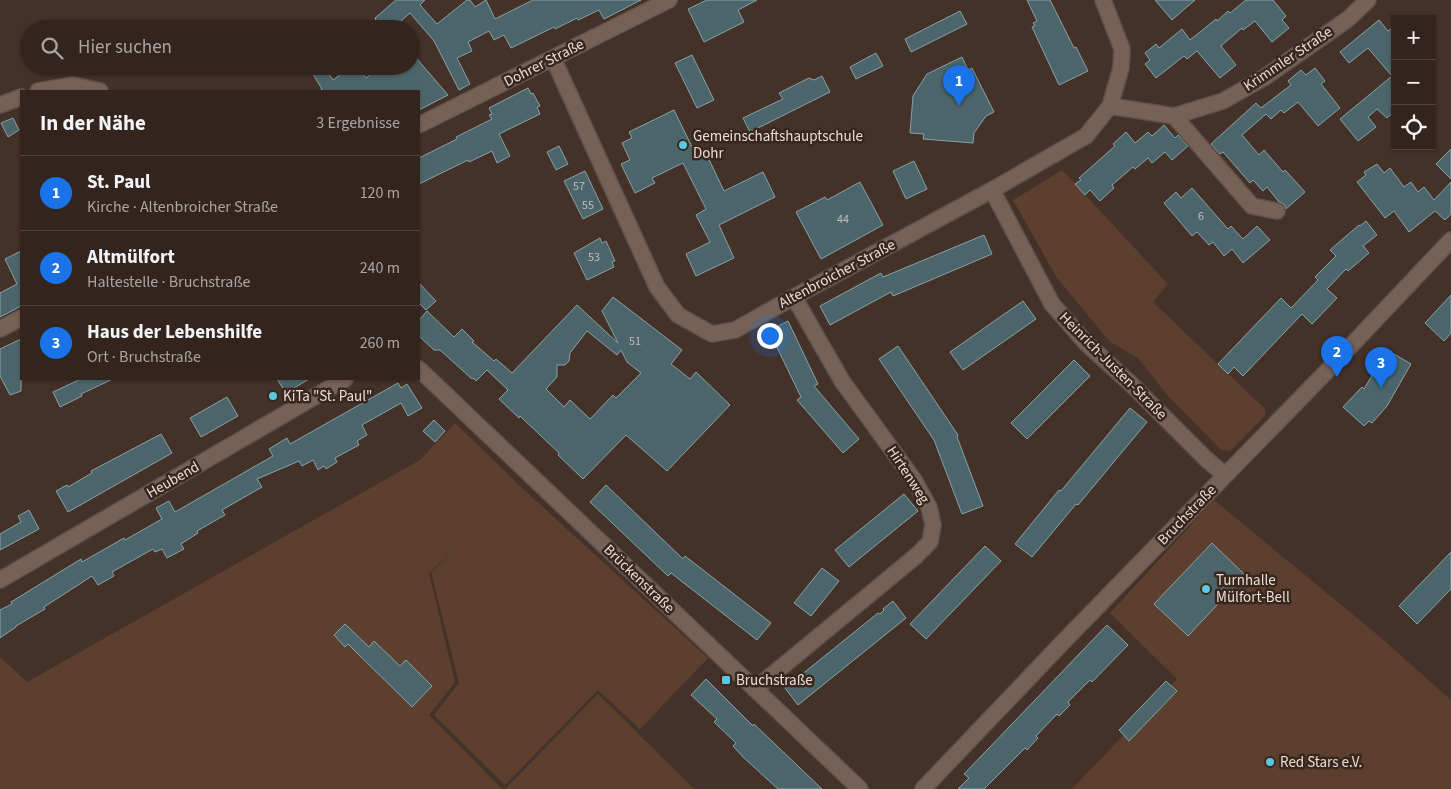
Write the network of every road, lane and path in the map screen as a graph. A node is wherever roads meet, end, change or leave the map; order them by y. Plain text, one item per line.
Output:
1 (669, 0) edge
2 (1103, 0) edge
3 (1368, 0) edge
4 (553, 58) junction
5 (44, 90) edge
6 (96, 90) edge
7 (20, 97) edge
8 (0, 105) edge
9 (1110, 106) junction
10 (1174, 116) junction
11 (420, 124) edge
12 (992, 190) junction
13 (1277, 211) dead end
14 (1451, 240) edge
15 (794, 296) junction
16 (20, 319) edge
17 (0, 329) edge
18 (420, 370) edge
19 (343, 380) edge
20 (1225, 475) junction
21 (0, 580) edge
22 (755, 689) junction
23 (860, 789) edge
24 (923, 789) edge

1 - 4 street, Dohrer Straße
2 - 9 street, Altenbroicher Straße
3 - 10 street, Krimmler Straße
4 - 11 street, Dohrer Straße
4 - 15 street, Altenbroicher Straße
5 - 6 street
7 - 8 street
9 - 10 street, Krimmler Straße
9 - 12 street, Altenbroicher Straße
10 - 13 street
12 - 15 street, Altenbroicher Straße
12 - 20 street, Heinrich-Justen-Straße
14 - 20 street, Bruchstraße
15 - 22 street, Hirtenweg
16 - 17 street
18 - 22 street, Brückenstraße
19 - 21 street, Heubend
20 - 24 street, Bruchstraße
22 - 23 street, Brückenstraße

